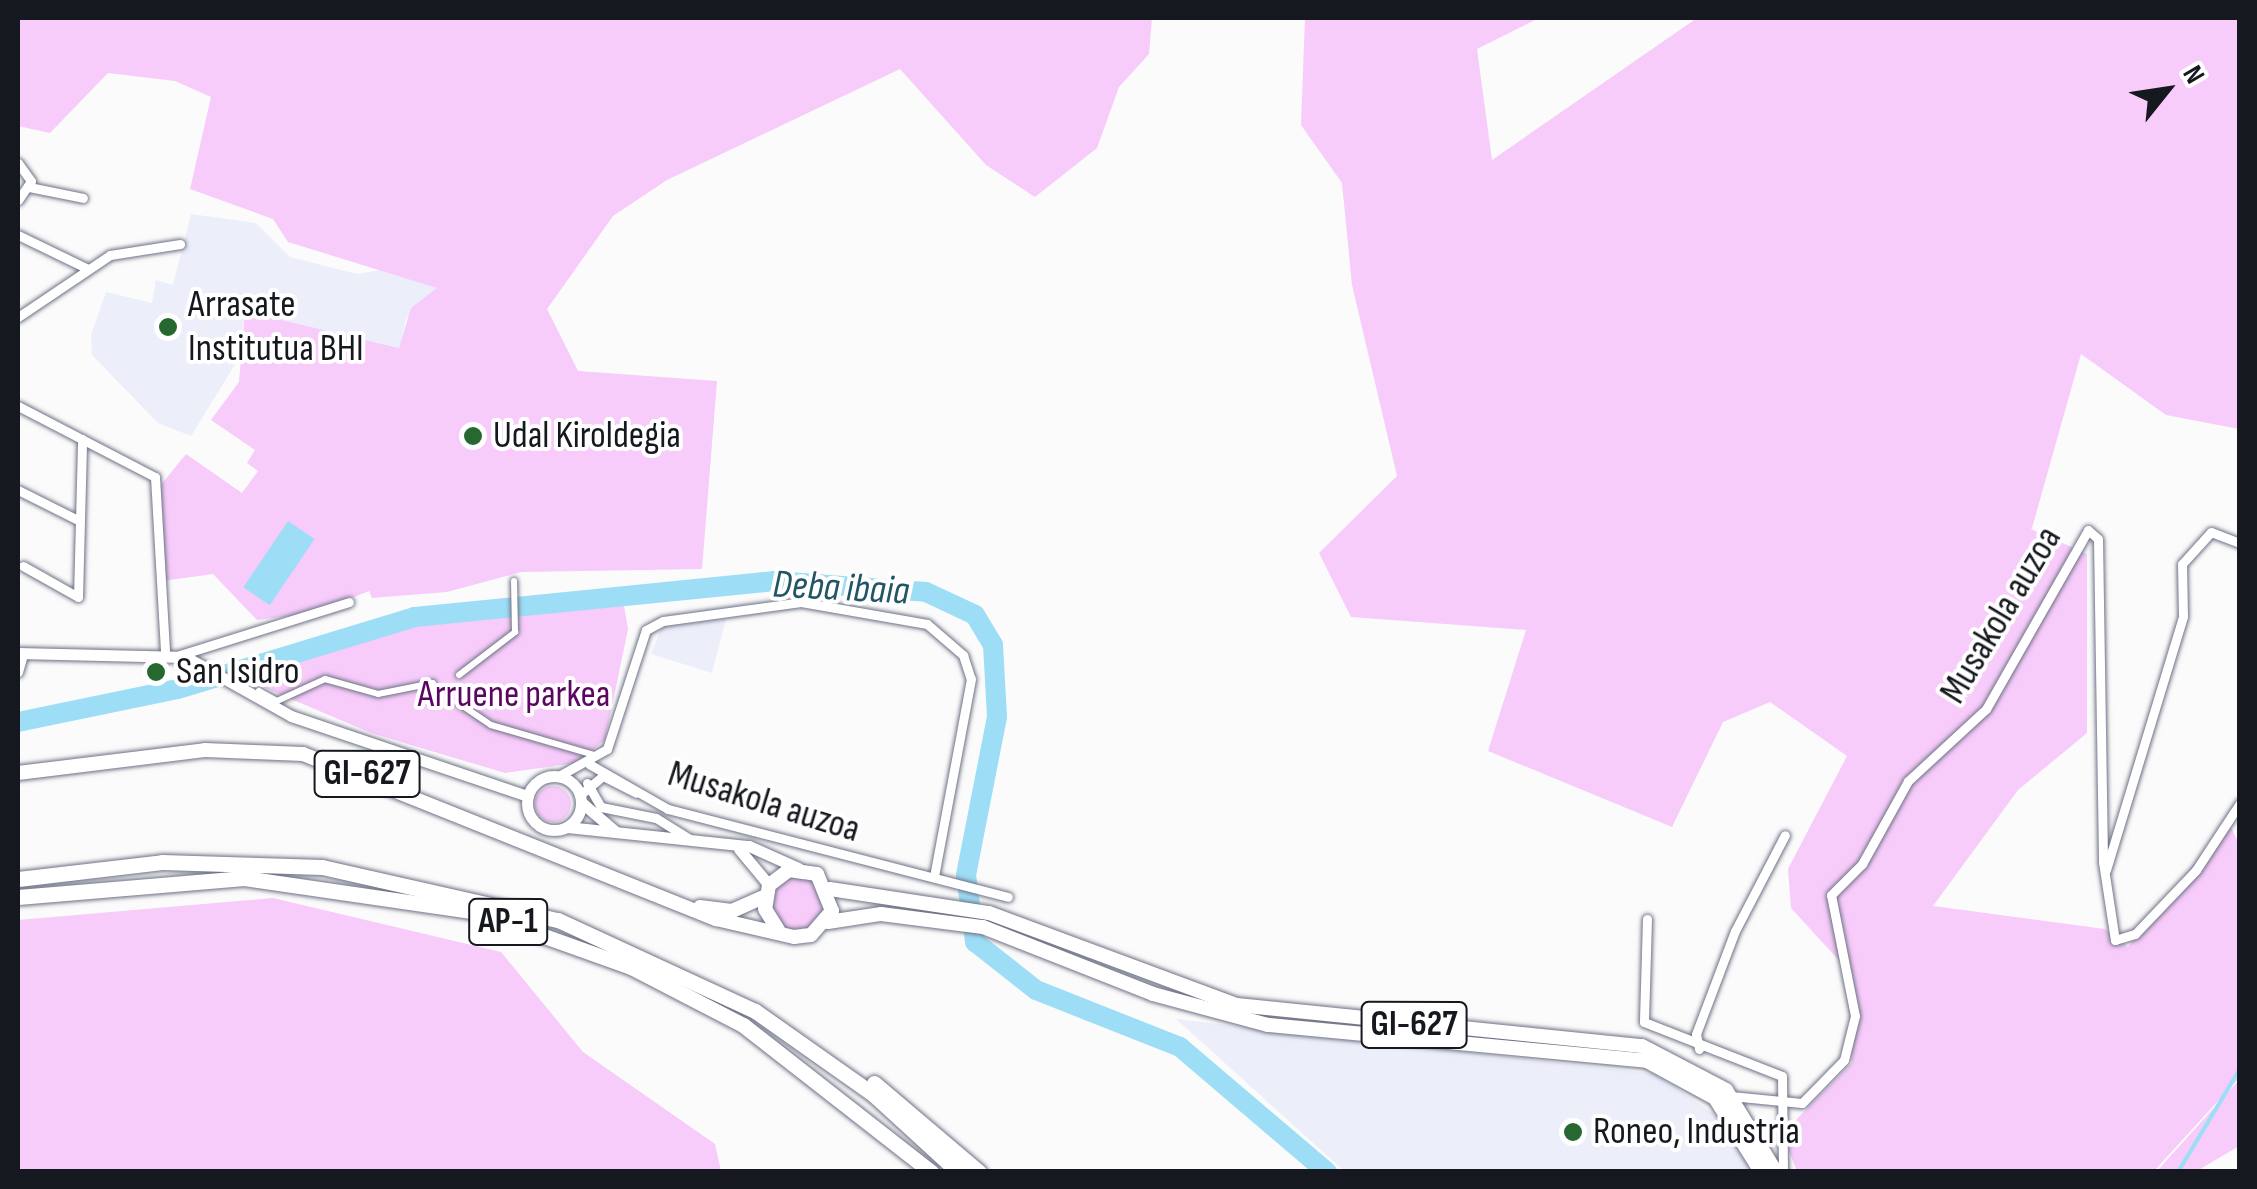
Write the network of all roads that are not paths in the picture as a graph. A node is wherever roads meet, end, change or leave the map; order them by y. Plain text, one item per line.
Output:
1 (18, 164) edge
2 (29, 187) junction
3 (83, 198) dead end
4 (18, 200) edge
5 (18, 235) edge
6 (180, 244) dead end
7 (88, 268) junction
8 (18, 317) edge
9 (18, 406) edge
10 (82, 439) junction
11 (18, 490) edge
12 (78, 520) junction
13 (2240, 542) edge
14 (23, 566) dead end
15 (514, 581) dead end
16 (349, 602) dead end
17 (164, 653) junction
18 (20, 654) edge
19 (180, 655) junction
20 (18, 672) edge
21 (459, 675) dead end
22 (433, 683) dead end
23 (255, 699) junction
24 (457, 702) dead end
25 (598, 758) junction
26 (586, 764) junction
27 (18, 772) edge
28 (557, 777) junction
29 (583, 793) junction
30 (636, 793) junction
31 (528, 796) junction
32 (2240, 803) edge
33 (568, 827) junction
34 (616, 832) junction
35 (1785, 835) dead end
36 (696, 842) junction
37 (736, 847) junction
38 (798, 868) junction
39 (2104, 873) junction
40 (934, 876) junction
41 (18, 879) edge
42 (830, 889) junction
43 (767, 891) junction
44 (1004, 896) dead end
45 (18, 897) edge
46 (694, 907) junction
47 (948, 914) junction
48 (1647, 919) dead end
49 (828, 922) junction
50 (1007, 925) junction
51 (778, 930) junction
52 (755, 1011) junction
53 (1699, 1048) junction
54 (1731, 1096) junction
55 (1782, 1101) junction
56 (909, 1153) junction
57 (921, 1172) edge
58 (932, 1172) edge
59 (958, 1172) edge
60 (979, 1172) edge
61 (1761, 1172) edge
62 (1780, 1172) edge

1 - 2 street
2 - 3 street
2 - 4 street
5 - 7 street
6 - 7 street
7 - 8 street
9 - 10 street
10 - 12 street
10 - 17 street
11 - 12 street
12 - 14 street
13 - 39 street, Musakola auzoa
15 - 21 street
16 - 19 street
17 - 18 street
17 - 19 street
18 - 20 street
19 - 23 street
22 - 23 street
23 - 31 street
24 - 25 street
25 - 26 street
25 - 40 street
26 - 28 street
26 - 30 street, Musakola auzoa
27 - 46 main road, GI-627
28 - 29 street
28 - 31 street
29 - 30 street
29 - 33 street
29 - 34 street
29 - 36 street
30 - 40 street, Musakola auzoa
31 - 33 street
32 - 39 street, Musakola auzoa
33 - 34 street, Musakola auzoa
34 - 36 street, Musakola auzoa
35 - 53 street
36 - 37 street, Musakola auzoa
37 - 38 street, Musakola auzoa
37 - 43 street, Musakola auzoa
38 - 42 main road, GI-627
38 - 43 main road, GI-627
39 - 55 street, Musakola auzoa
40 - 44 street, Musakola auzoa
41 - 52 highway, AP-1
42 - 47 main road, GI-627
42 - 49 main road
43 - 46 main road, GI-627
43 - 51 main road
45 - 56 highway, AP-1
46 - 51 main road, GI-627
47 - 49 main road, GI-627
47 - 50 main road, GI-627
48 - 53 street
49 - 51 main road, GI-627
50 - 54 main road, GI-627
50 - 61 main road, GI-627
52 - 59 highway, AP-1
52 - 60 highway
53 - 55 street
54 - 55 street, Musakola auzoa
54 - 62 main road
55 - 62 street
56 - 57 highway
56 - 58 highway, AP-1

